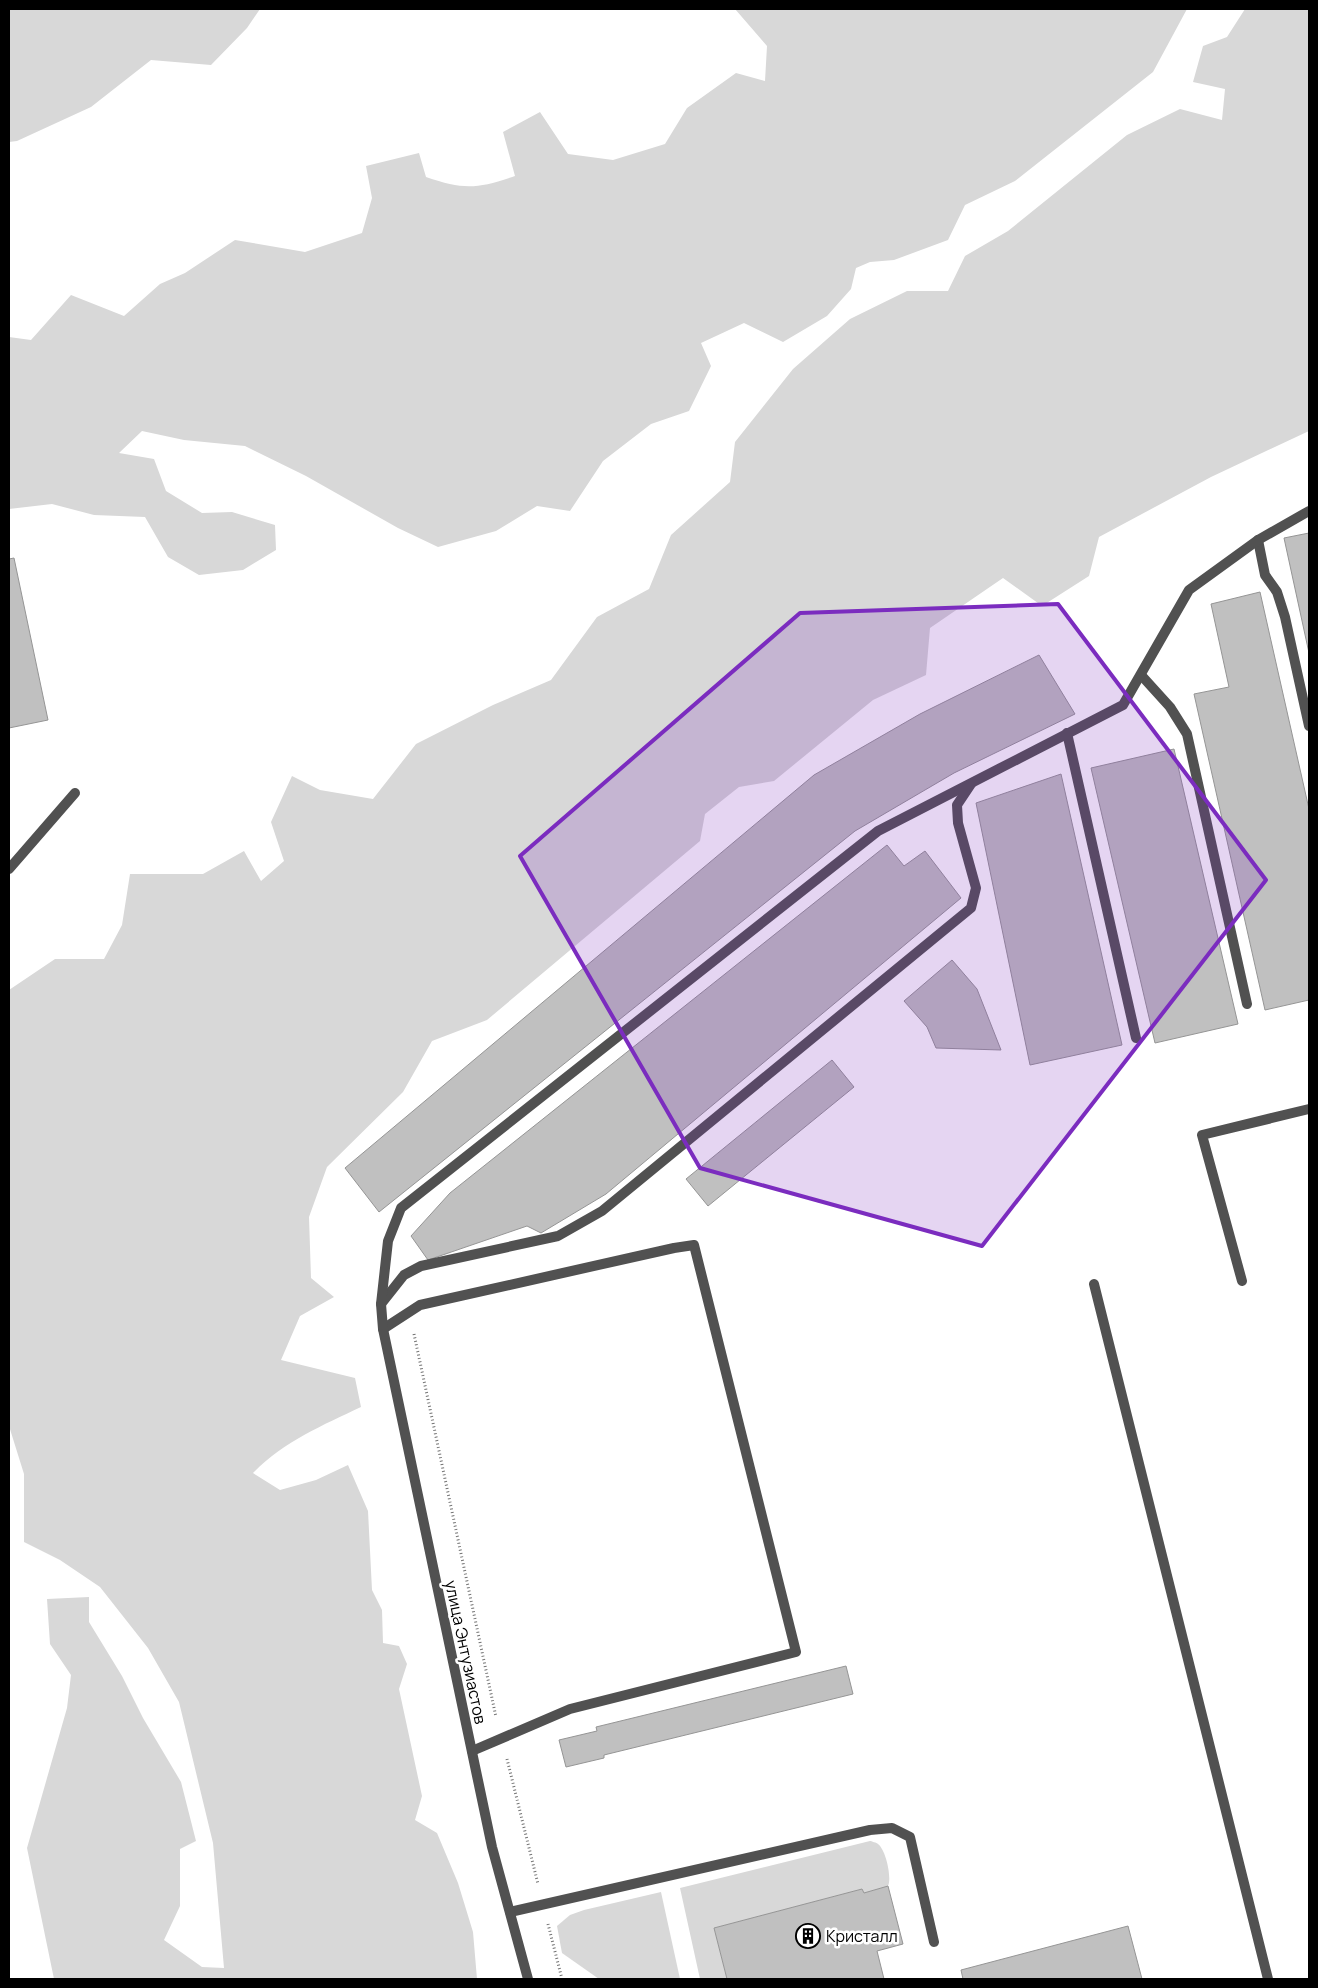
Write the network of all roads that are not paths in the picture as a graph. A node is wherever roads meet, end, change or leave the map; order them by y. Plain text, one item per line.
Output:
1 (1309, 511) edge
2 (1258, 540) junction
3 (1141, 675) junction
4 (1309, 726) edge
5 (1067, 733) junction
6 (973, 781) junction
7 (76, 793) dead end
8 (9, 869) edge
9 (1248, 1004) dead end
10 (1136, 1038) dead end
11 (1309, 1109) edge
12 (1242, 1281) dead end
13 (1094, 1284) dead end
14 (381, 1304) junction
15 (383, 1329) junction
16 (472, 1751) junction
17 (510, 1912) junction
18 (934, 1942) dead end
19 (528, 1979) edge
20 (1268, 1979) edge

1 - 2 lane, улица Энтузиастов
2 - 3 lane, улица Энтузиастов
2 - 4 lane
3 - 5 lane, улица Энтузиастов
3 - 9 lane
5 - 6 lane, улица Энтузиастов
5 - 10 lane
6 - 14 lane, улица Энтузиастов
6 - 14 lane
7 - 8 lane
11 - 12 lane
13 - 20 lane
14 - 15 lane, улица Энтузиастов
15 - 16 lane, улица Энтузиастов
15 - 16 lane
16 - 17 lane, улица Энтузиастов
17 - 18 lane
17 - 19 lane, улица Энтузиастов

